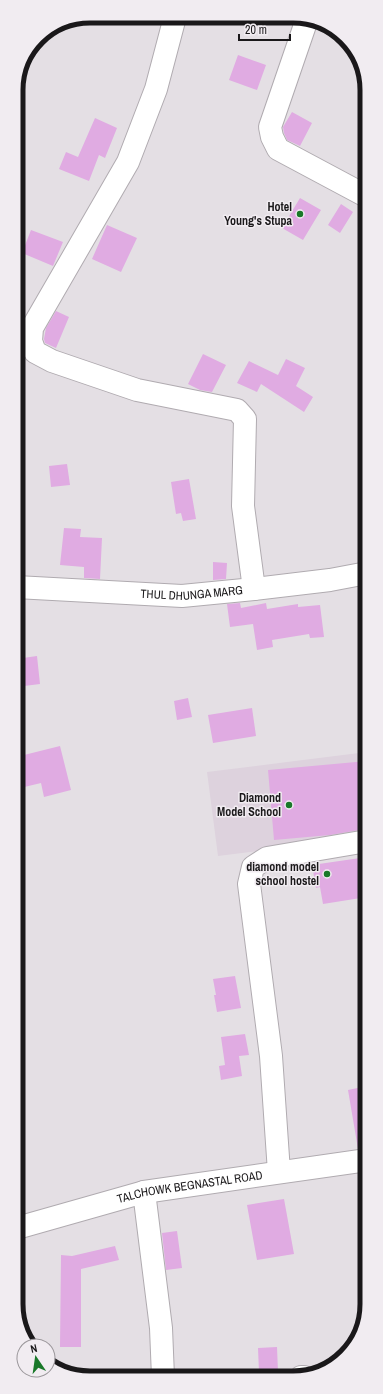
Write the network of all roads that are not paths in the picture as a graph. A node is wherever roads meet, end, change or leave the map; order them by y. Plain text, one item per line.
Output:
1 (173, 23) edge
2 (305, 24) edge
3 (360, 193) edge
4 (360, 574) edge
5 (23, 586) edge
6 (254, 589) junction
7 (360, 842) edge
8 (360, 1161) edge
9 (279, 1172) junction
10 (144, 1192) junction
11 (23, 1226) edge
12 (163, 1371) edge

1 - 6 street
2 - 3 street
4 - 6 street, THUL DHUNGA MARG
5 - 6 street, THUL DHUNGA MARG
7 - 9 street
8 - 9 street, TALCHOWK BEGNASTAL ROAD
9 - 10 street, TALCHOWK BEGNASTAL ROAD
10 - 11 street, TALCHOWK BEGNASTAL ROAD
10 - 12 street

